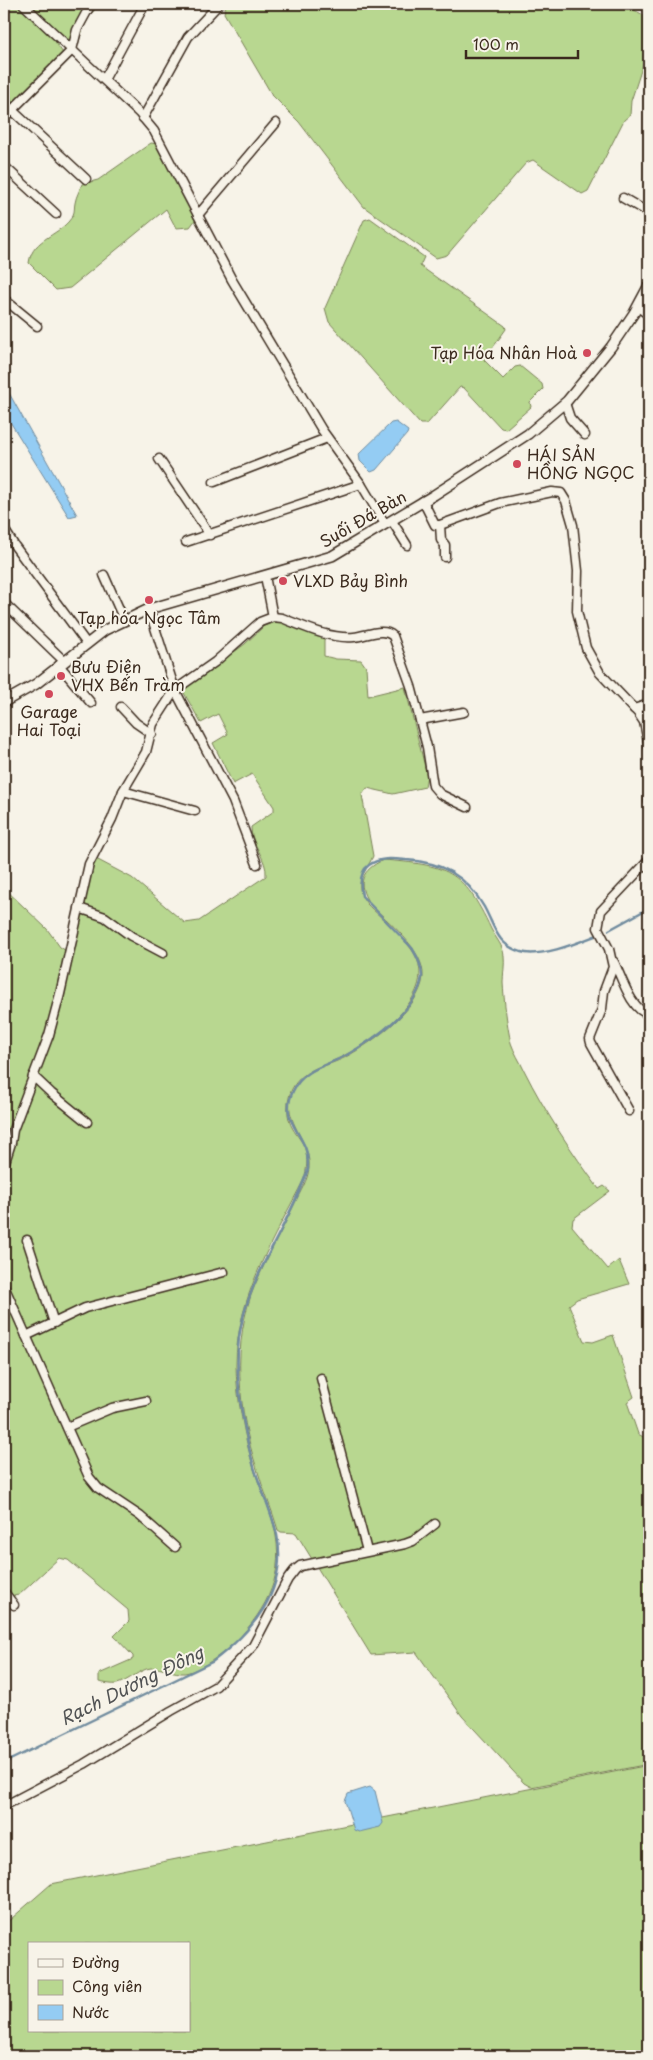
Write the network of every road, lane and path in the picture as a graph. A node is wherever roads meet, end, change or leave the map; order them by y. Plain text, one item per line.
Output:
1 (23, 4) edge
2 (90, 4) edge
3 (145, 4) edge
4 (219, 4) edge
5 (72, 50) junction
6 (104, 80) junction
7 (12, 110) junction
8 (4, 118) edge
9 (143, 118) junction
10 (276, 123) dead end
11 (4, 166) edge
12 (86, 179) dead end
13 (622, 198) dead end
14 (649, 213) edge
15 (56, 214) dead end
16 (198, 216) junction
17 (649, 285) edge
18 (4, 299) edge
19 (638, 307) junction
20 (649, 315) edge
21 (37, 326) dead end
22 (565, 403) junction
23 (585, 435) dead end
24 (328, 438) junction
25 (159, 459) dead end
26 (214, 482) dead end
27 (361, 484) junction
28 (423, 501) junction
29 (389, 522) junction
30 (440, 525) junction
31 (4, 529) edge
32 (210, 535) junction
33 (186, 542) dead end
34 (407, 545) dead end
35 (445, 557) dead end
36 (104, 575) dead end
37 (266, 576) junction
38 (5, 607) edge
39 (149, 609) junction
40 (273, 617) junction
41 (124, 620) junction
42 (87, 644) junction
43 (61, 663) junction
44 (175, 690) junction
45 (4, 702) edge
46 (91, 703) dead end
47 (649, 704) edge
48 (122, 707) dead end
49 (634, 709) junction
50 (464, 712) dead end
51 (420, 720) junction
52 (152, 734) junction
53 (649, 747) edge
54 (649, 779) edge
55 (123, 791) junction
56 (649, 802) edge
57 (467, 807) dead end
58 (195, 811) dead end
59 (649, 860) edge
60 (257, 864) dead end
61 (79, 908) junction
62 (164, 953) dead end
63 (613, 959) junction
64 (649, 1014) edge
65 (33, 1076) junction
66 (629, 1111) dead end
67 (87, 1122) dead end
68 (4, 1165) edge
69 (27, 1240) dead end
70 (224, 1272) dead end
71 (4, 1286) edge
72 (54, 1323) junction
73 (26, 1336) junction
74 (321, 1378) dead end
75 (146, 1401) dead end
76 (67, 1427) junction
77 (435, 1524) dead end
78 (174, 1547) dead end
79 (367, 1551) junction
80 (4, 1592) edge
81 (14, 1605) dead end
82 (4, 1806) edge

1 - 5 street
2 - 5 street
3 - 6 street
4 - 9 street
5 - 6 street
5 - 7 street
6 - 9 street
7 - 8 street
7 - 12 street
9 - 16 street
10 - 16 street
11 - 15 street
13 - 14 street
16 - 24 street
17 - 19 street, Suối Đá Bàn
18 - 21 street
19 - 20 street
19 - 22 street, Suối Đá Bàn
22 - 23 street
22 - 28 street, Suối Đá Bàn
24 - 26 street
24 - 27 street
25 - 32 street
27 - 29 street
27 - 32 street
28 - 29 street, Suối Đá Bàn
28 - 30 street
29 - 34 street
29 - 37 street, Suối Đá Bàn
30 - 35 street
30 - 49 street
31 - 42 street
32 - 33 street
36 - 41 street
37 - 39 street, Suối Đá Bàn
37 - 40 street
38 - 43 street
39 - 41 street, Suối Đá Bàn
39 - 44 street
40 - 44 street
40 - 51 street
41 - 42 street, Suối Đá Bàn
42 - 43 street, Suối Đá Bàn
43 - 45 street, Suối Đá Bàn
43 - 46 street
44 - 52 street
44 - 60 street
47 - 49 street
48 - 52 street
49 - 53 street
50 - 51 street
51 - 57 street
52 - 55 street
54 - 56 street
55 - 58 street
55 - 61 street
59 - 63 street
61 - 62 street
61 - 65 street
63 - 64 street
63 - 66 street
65 - 67 street
65 - 68 street
69 - 72 street
70 - 72 street
71 - 73 street
72 - 73 street
73 - 76 street
74 - 79 street
75 - 76 street
76 - 78 street
77 - 79 street
79 - 82 street
80 - 81 street

